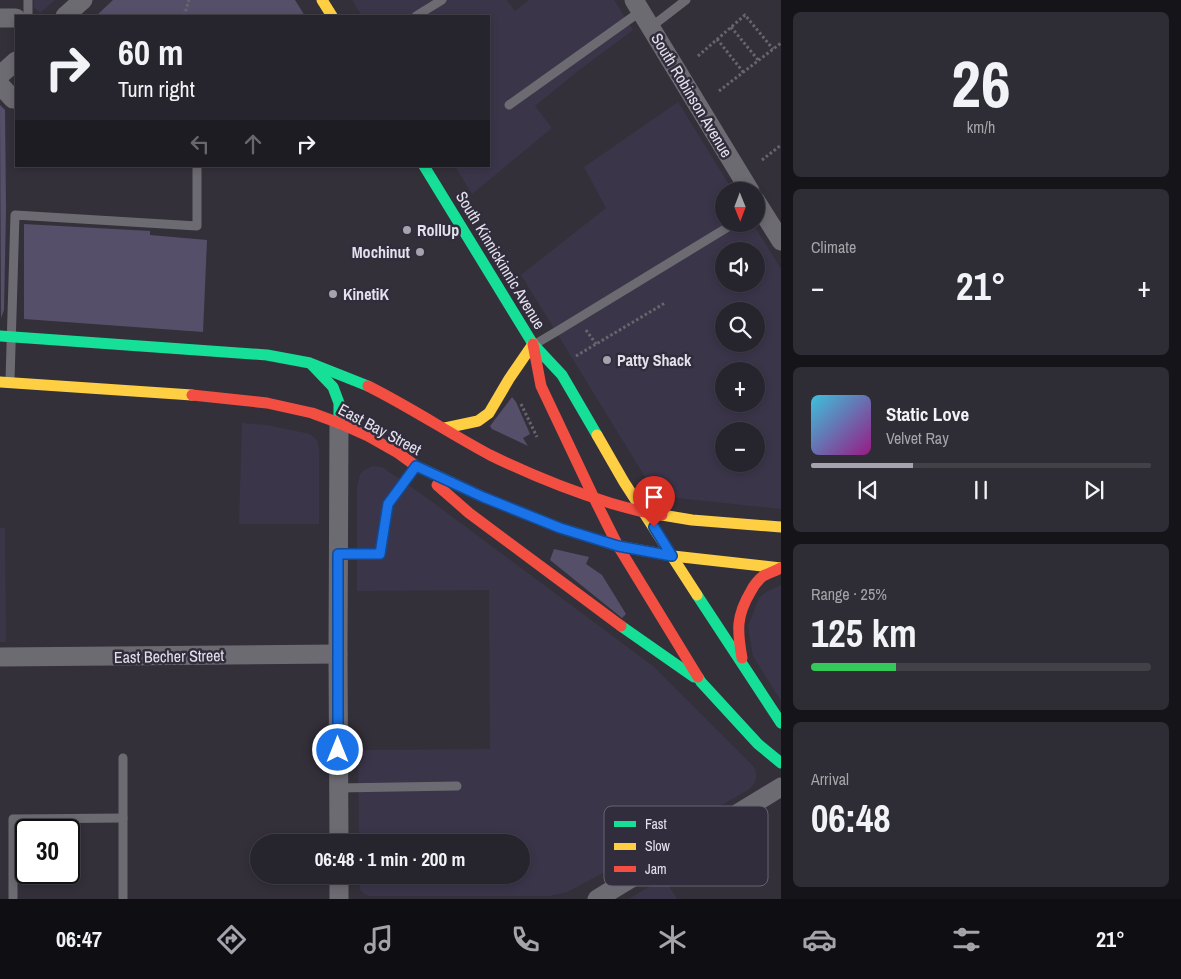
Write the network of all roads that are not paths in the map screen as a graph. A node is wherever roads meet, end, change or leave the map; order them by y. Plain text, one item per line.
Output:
1 (28, 0) edge
2 (83, 0) edge
3 (322, 0) edge
4 (442, 0) edge
5 (686, 0) edge
6 (637, 5) edge
7 (28, 15) edge
8 (66, 15) edge
9 (331, 15) edge
10 (418, 15) edge
11 (0, 18) edge
12 (15, 18) edge
13 (651, 28) junction
14 (15, 62) edge
15 (0, 75) edge
16 (0, 85) edge
17 (15, 99) edge
18 (509, 105) dead end
19 (197, 167) edge
20 (425, 167) edge
21 (744, 182) edge
22 (765, 216) edge
23 (720, 232) edge
24 (781, 241) edge
25 (6, 337) edge
26 (534, 344) junction
27 (310, 363) junction
28 (5, 382) edge
29 (339, 423) junction
30 (445, 428) junction
31 (416, 466) junction
32 (594, 498) junction
33 (645, 513) junction
34 (781, 527) edge
35 (618, 546) junction
36 (338, 554) junction
37 (672, 556) junction
38 (781, 568) edge
39 (338, 654) junction
40 (0, 657) edge
41 (744, 666) junction
42 (701, 682) junction
43 (781, 723) edge
44 (123, 758) dead end
45 (781, 763) edge
46 (456, 786) dead end
47 (781, 787) edge
48 (338, 788) junction
49 (750, 806) edge
50 (123, 818) junction
51 (339, 834) edge
52 (339, 884) edge
53 (618, 886) edge
54 (13, 899) edge
55 (124, 899) edge
56 (339, 899) edge
57 (597, 899) edge

1 - 7 lane
2 - 8 street
3 - 9 main road
4 - 10 lane
5 - 13 lane
6 - 13 street, South Robinson Avenue
6 - 18 lane
11 - 12 street
13 - 21 street, South Robinson Avenue
14 - 15 street
16 - 17 street
19 - 25 lane
20 - 26 main road, South Kinnickinnic Avenue
22 - 24 street, South Robinson Avenue
23 - 26 lane
25 - 27 main road, East Bay Street
25 - 28 lane
26 - 30 main road
26 - 32 main road, South Kinnickinnic Avenue
26 - 33 main road, South Kinnickinnic Avenue
27 - 29 main road
27 - 30 main road, East Bay Street
28 - 29 main road, East Bay Street
29 - 31 main road, East Bay Street
29 - 36 street
30 - 32 main road, East Bay Street
31 - 35 main road, East Bay Street
31 - 36 lane
31 - 42 main road
32 - 33 main road, East Bay Street
32 - 35 main road, South Kinnickinnic Avenue
33 - 34 main road
33 - 37 main road, South Kinnickinnic Avenue
35 - 37 main road, East Bay Street
35 - 42 main road, South Kinnickinnic Avenue
36 - 39 street
37 - 38 main road
37 - 41 main road, South Kinnickinnic Avenue
38 - 41 main road
39 - 40 street, East Becher Street
39 - 48 street
41 - 43 main road, South Kinnickinnic Avenue
42 - 45 main road, South Kinnickinnic Avenue
44 - 50 lane
46 - 48 lane
47 - 49 street
48 - 51 street
50 - 54 lane
50 - 55 lane
52 - 56 street
53 - 57 street

